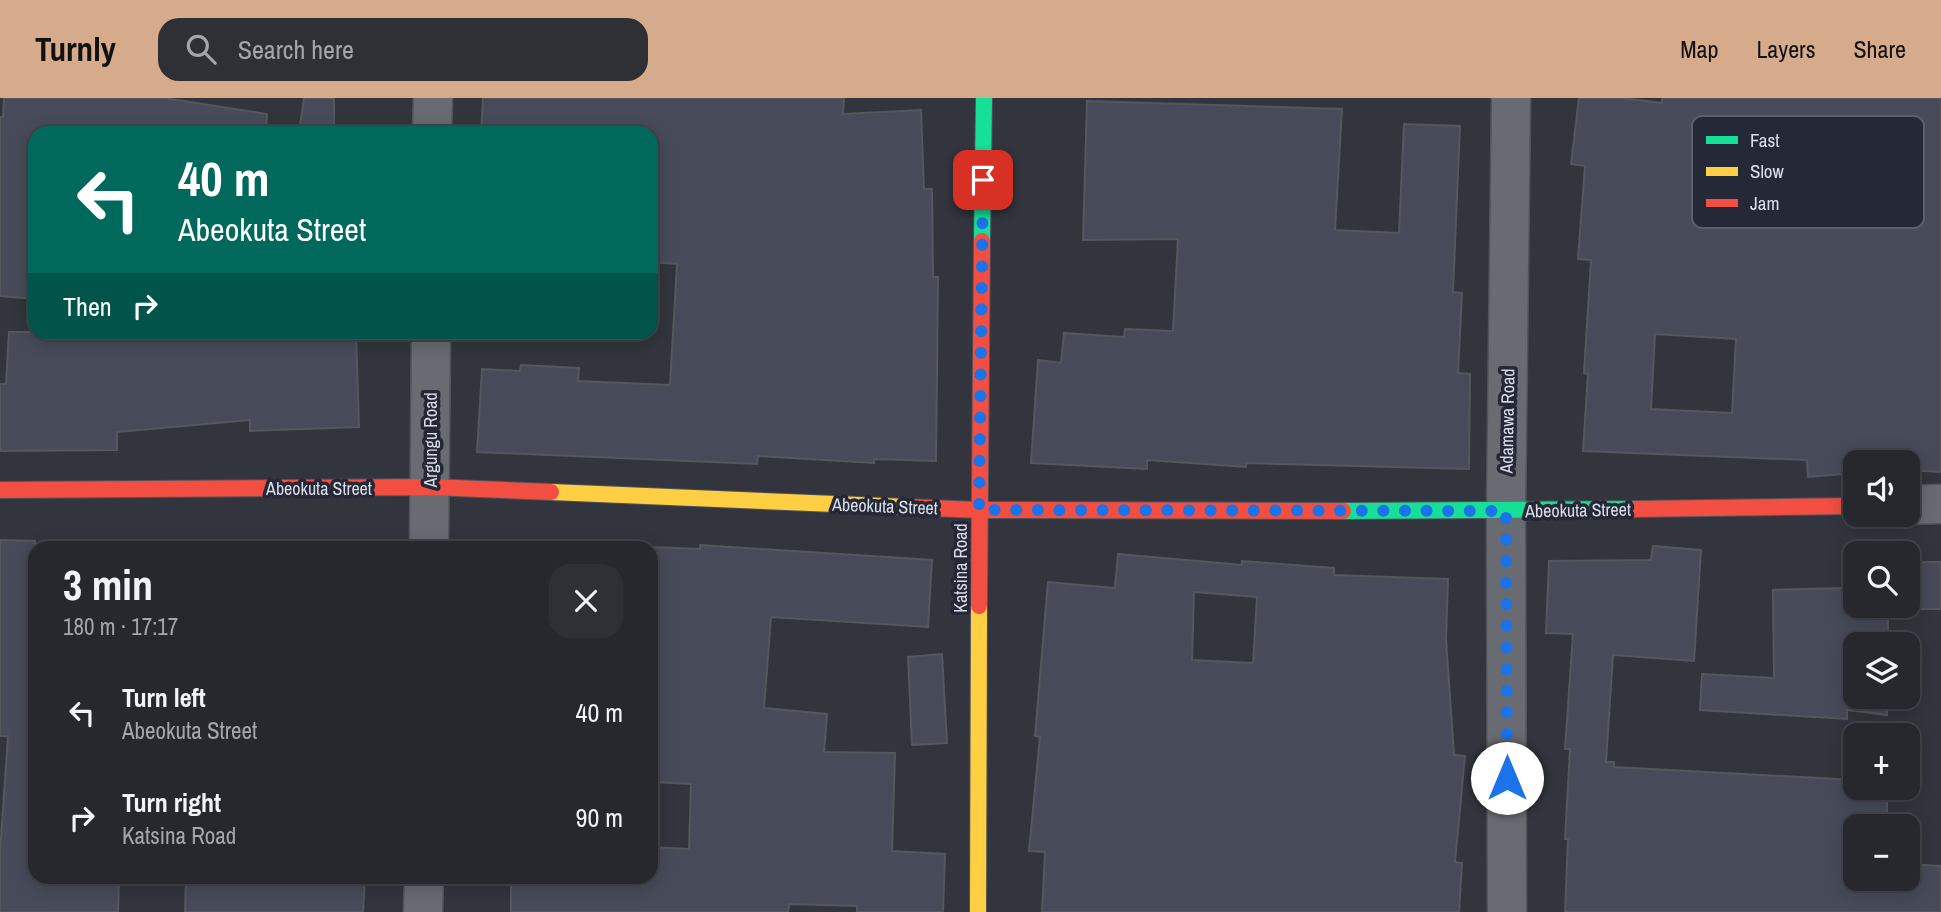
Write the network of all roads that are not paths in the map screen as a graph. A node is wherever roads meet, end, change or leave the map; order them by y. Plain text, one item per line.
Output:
1 (433, 98) edge
2 (984, 98) edge
3 (1511, 98) edge
4 (432, 126) edge
5 (431, 340) edge
6 (430, 487) junction
7 (0, 490) edge
8 (1941, 504) edge
9 (1920, 505) edge
10 (1843, 506) edge
11 (979, 510) junction
12 (1506, 511) junction
13 (429, 541) edge
14 (424, 884) edge
15 (424, 912) edge
16 (978, 912) edge
17 (1507, 912) edge

1 - 4 street
2 - 11 street, Katsina Road
3 - 12 street, Adamawa Road
5 - 6 street, Argungu Road
6 - 7 street, Abeokuta Street
6 - 11 street, Abeokuta Street
6 - 13 street, Argungu Road
8 - 9 street
10 - 12 street, Abeokuta Street
11 - 12 street, Abeokuta Street
11 - 16 street, Katsina Road
12 - 17 street, Adamawa Road
14 - 15 street

